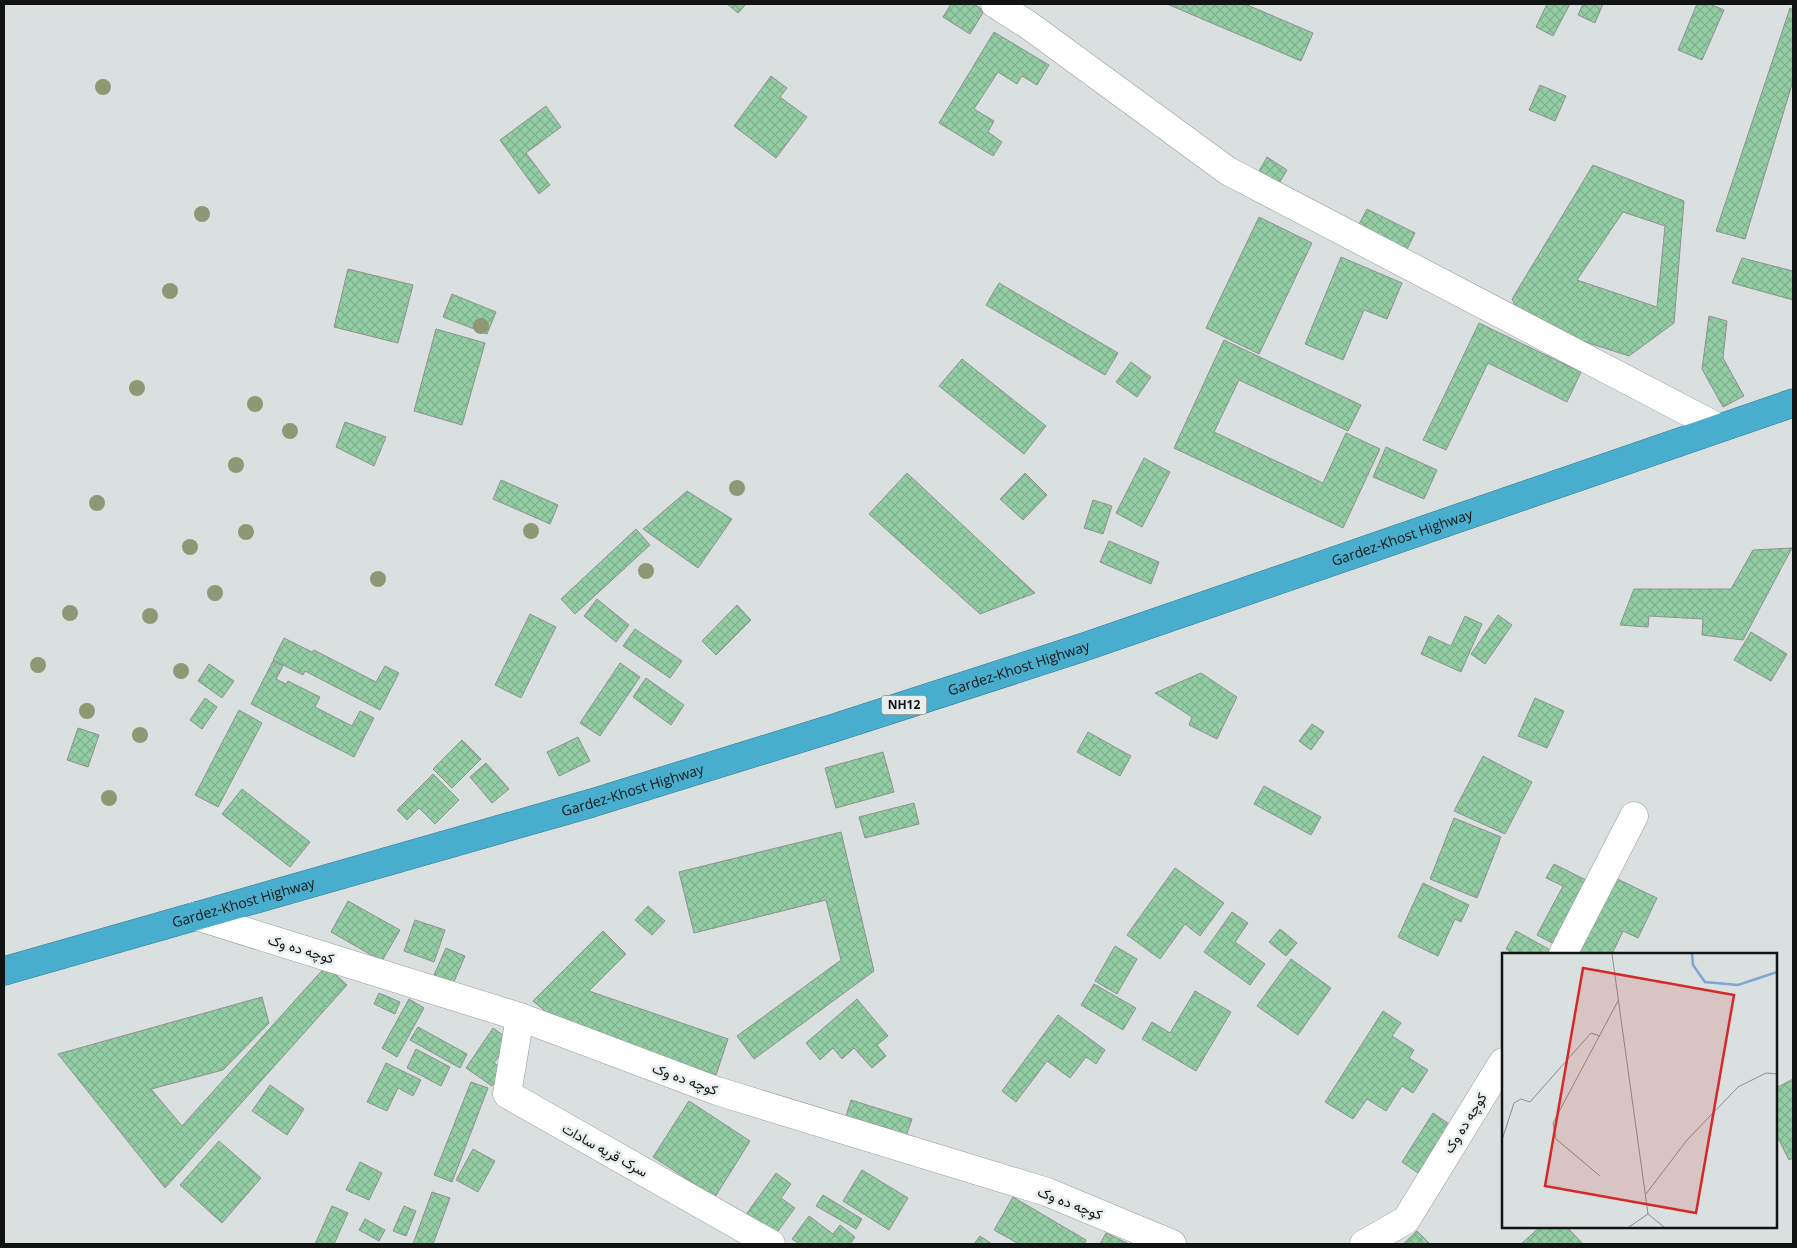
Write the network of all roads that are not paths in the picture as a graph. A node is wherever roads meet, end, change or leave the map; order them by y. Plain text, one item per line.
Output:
1 (995, 4) edge
2 (1793, 403) edge
3 (1719, 428) junction
4 (1634, 816) dead end
5 (196, 916) junction
6 (1564, 953) edge
7 (4, 971) edge
8 (520, 1017) junction
9 (1502, 1064) edge
10 (770, 1244) edge
11 (1172, 1244) edge
12 (1364, 1244) edge

1 - 3 street
2 - 3 highway, Gardez-Khost Highway / NH12
3 - 5 highway, Gardez-Khost Highway / NH12
4 - 6 street
5 - 7 highway, Gardez-Khost Highway / NH12
5 - 8 street, کوچه ده وک
8 - 10 street, سرک قریه سادات
8 - 11 street, کوچه ده وک
9 - 12 street, کوچه ده وک

